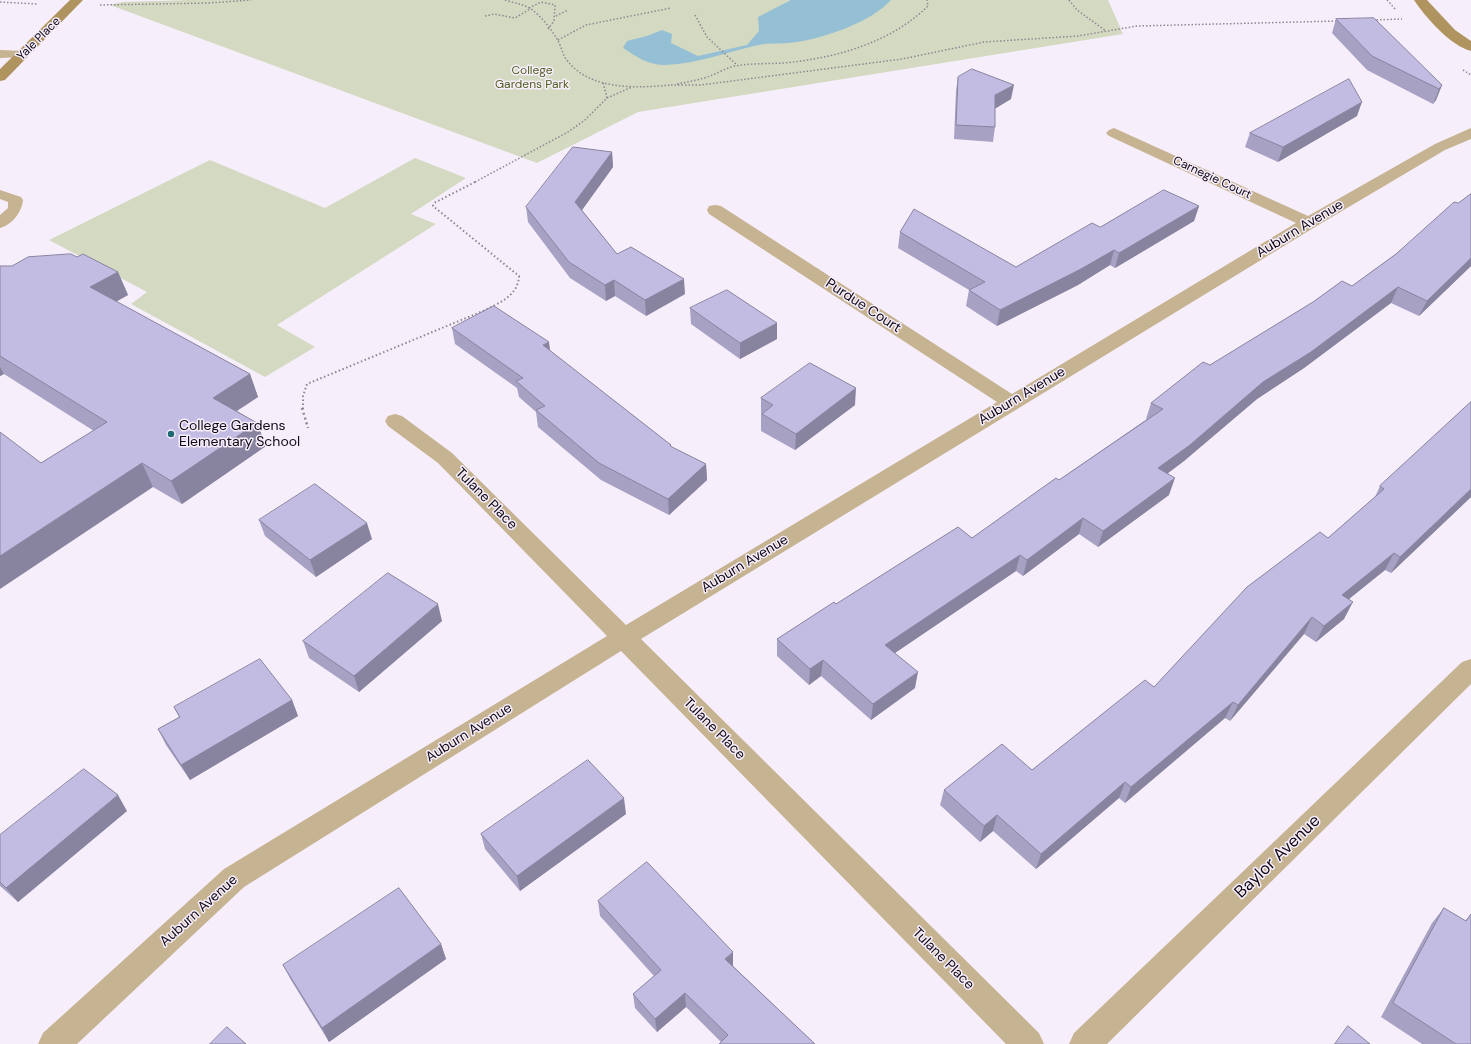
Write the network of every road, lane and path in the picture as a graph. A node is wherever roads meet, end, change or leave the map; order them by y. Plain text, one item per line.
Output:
1 (251, 0) edge
2 (505, 0) edge
3 (927, 0) edge
4 (1069, 0) edge
5 (1420, 0) edge
6 (0, 2) edge
7 (76, 2) edge
8 (529, 8) junction
9 (671, 8) dead end
10 (568, 10) dead end
11 (695, 15) dead end
12 (485, 16) dead end
13 (555, 16) junction
14 (1403, 19) dead end
15 (1372, 20) edge
16 (1340, 21) edge
17 (548, 29) junction
18 (1106, 31) junction
19 (558, 40) junction
20 (1471, 47) edge
21 (0, 54) edge
22 (23, 54) junction
23 (738, 66) junction
24 (0, 77) edge
25 (603, 82) junction
26 (671, 85) junction
27 (637, 86) junction
28 (607, 98) junction
29 (1114, 133) dead end
30 (1471, 133) edge
31 (0, 194) edge
32 (715, 210) dead end
33 (0, 223) edge
34 (1309, 223) junction
35 (1012, 403) junction
36 (395, 421) dead end
37 (308, 428) dead end
38 (623, 638) junction
39 (1471, 670) edge
40 (54, 1044) edge
41 (1028, 1044) edge
42 (1085, 1044) edge

1 - 7 path
2 - 8 path
3 - 23 path
4 - 18 path
5 - 20 street
6 - 7 path
7 - 22 street, Yale Place
8 - 12 path
8 - 13 path
8 - 17 path
9 - 19 path
10 - 13 path
11 - 23 path
13 - 17 path
14 - 15 path
16 - 18 path
17 - 19 path
18 - 26 path
19 - 25 path
21 - 22 lane
22 - 24 street, Yale Place
23 - 26 path
25 - 27 path
25 - 28 path
26 - 27 path
27 - 28 path
28 - 37 path
29 - 34 street, Carnegie Court
30 - 34 street, Auburn Avenue
31 - 33 lane
32 - 35 street, Purdue Court
34 - 35 street, Auburn Avenue
35 - 38 street, Auburn Avenue
36 - 38 street, Tulane Place
38 - 40 street, Auburn Avenue
38 - 41 street, Tulane Place
39 - 42 street, Baylor Avenue

